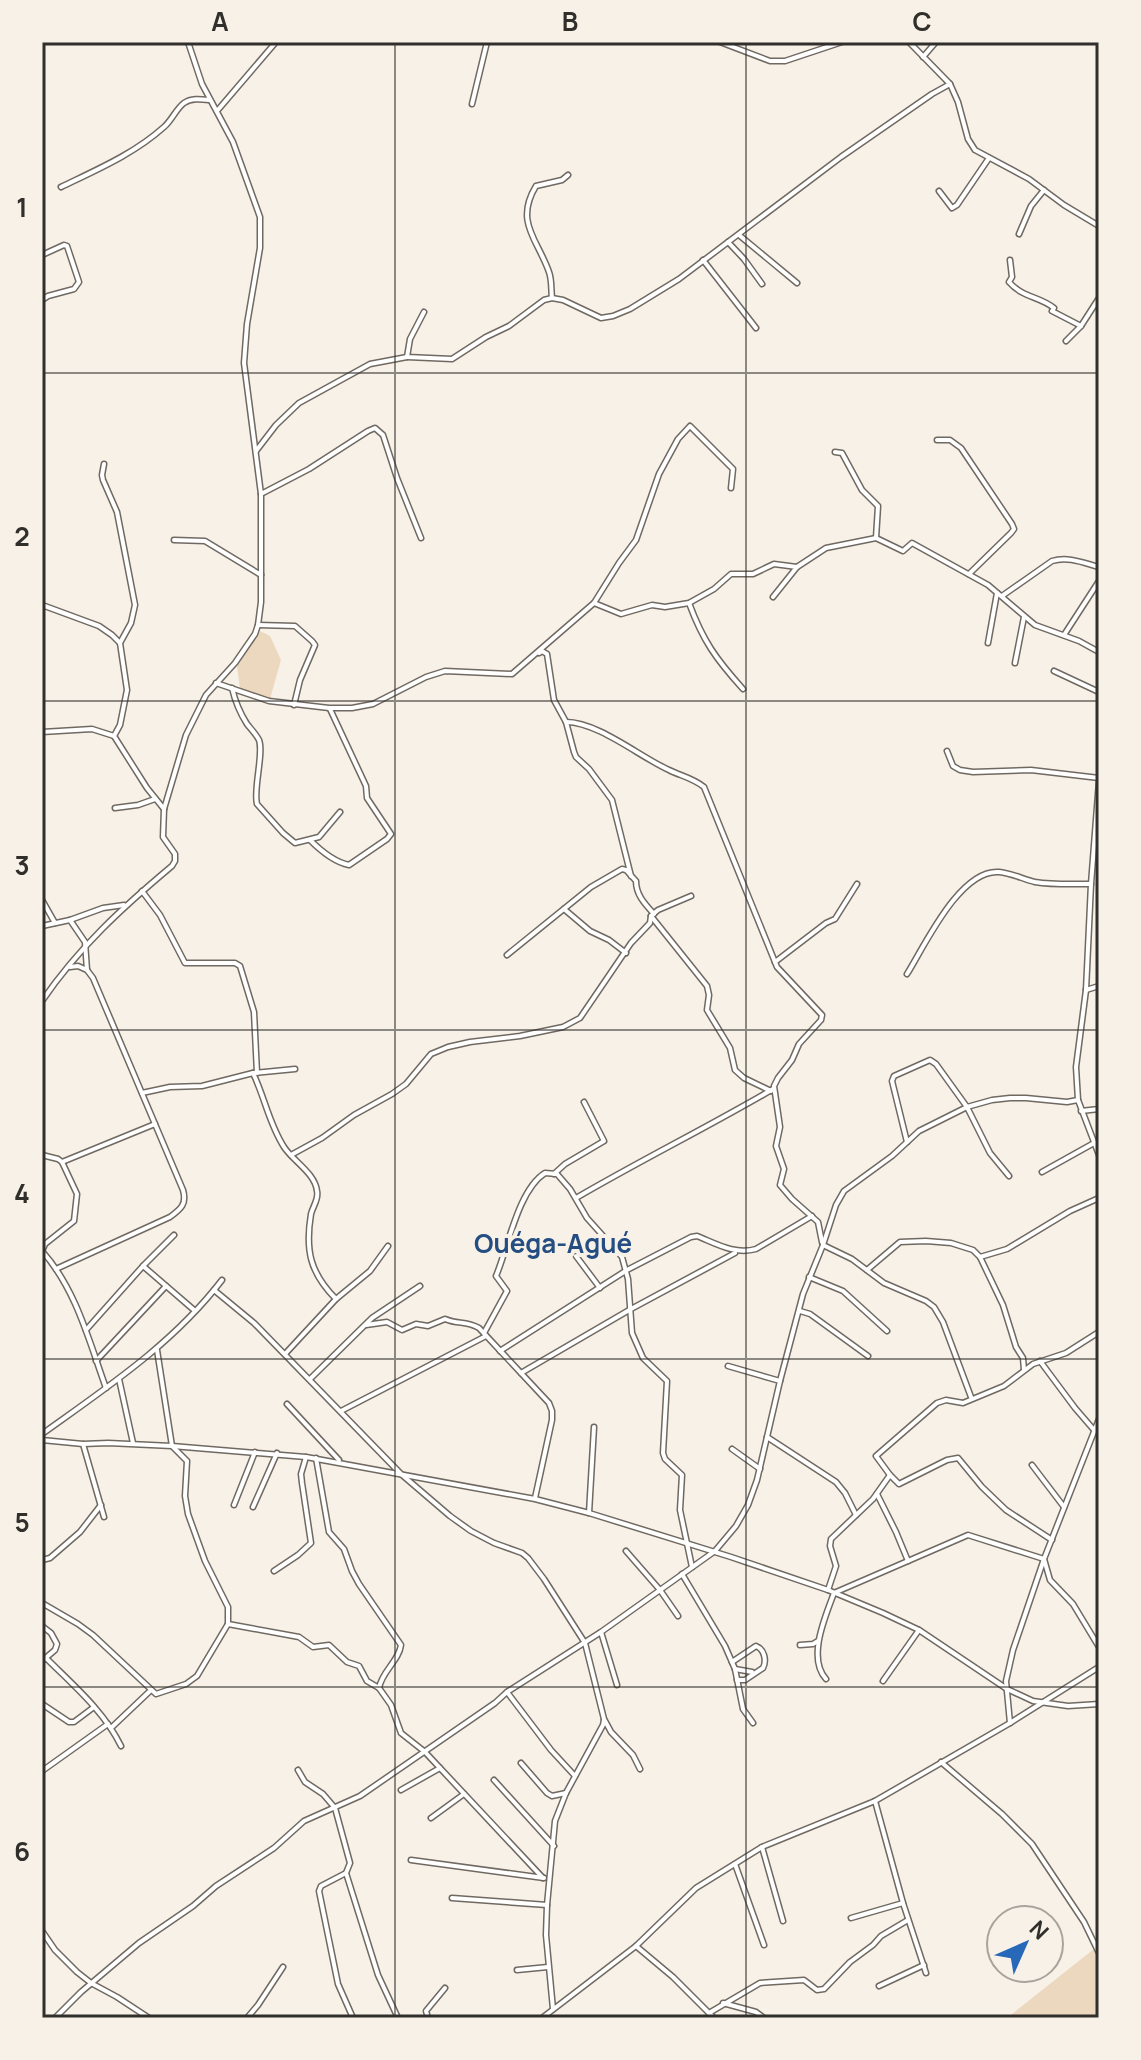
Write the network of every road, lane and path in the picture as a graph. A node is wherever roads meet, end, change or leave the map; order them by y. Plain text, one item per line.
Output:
1 (188, 42) edge
2 (276, 42) edge
3 (487, 42) edge
4 (720, 42) edge
5 (842, 42) edge
6 (909, 42) edge
7 (936, 42) edge
8 (923, 57) junction
9 (950, 84) junction
10 (209, 100) junction
11 (472, 104) dead end
12 (217, 111) junction
13 (989, 158) junction
14 (568, 175) dead end
15 (61, 187) dead end
16 (1044, 190) junction
17 (939, 191) dead end
18 (1099, 226) edge
19 (1019, 234) dead end
20 (739, 235) junction
21 (728, 242) junction
22 (42, 255) edge
23 (703, 260) junction
24 (1010, 260) dead end
25 (797, 283) dead end
26 (762, 284) dead end
27 (552, 298) junction
28 (1099, 298) edge
29 (42, 300) edge
30 (424, 312) dead end
31 (1081, 326) junction
32 (756, 328) dead end
33 (1066, 341) dead end
34 (407, 357) junction
35 (937, 440) dead end
36 (256, 451) junction
37 (835, 452) dead end
38 (104, 464) dead end
39 (731, 488) dead end
40 (261, 494) junction
41 (421, 538) dead end
42 (876, 538) junction
43 (174, 540) dead end
44 (797, 567) junction
45 (1099, 567) edge
46 (969, 574) junction
47 (261, 575) junction
48 (1099, 581) edge
49 (1000, 594) junction
50 (773, 597) dead end
51 (594, 603) junction
52 (689, 603) junction
53 (42, 605) edge
54 (1024, 617) junction
55 (258, 625) junction
56 (1064, 635) junction
57 (120, 643) junction
58 (988, 643) dead end
59 (1099, 652) edge
60 (537, 654) junction
61 (1015, 663) dead end
62 (1054, 671) dead end
63 (216, 683) junction
64 (232, 688) junction
65 (743, 689) dead end
66 (1099, 692) edge
67 (294, 705) junction
68 (329, 708) junction
69 (566, 722) junction
70 (42, 732) edge
71 (114, 736) junction
72 (947, 751) dead end
73 (1099, 780) edge
74 (155, 799) junction
75 (115, 808) dead end
76 (164, 809) junction
77 (340, 812) dead end
78 (1097, 838) edge
79 (310, 840) junction
80 (631, 876) junction
81 (857, 884) dead end
82 (1091, 884) junction
83 (142, 891) junction
84 (691, 896) dead end
85 (42, 900) edge
86 (125, 905) junction
87 (564, 909) junction
88 (653, 915) junction
89 (70, 920) junction
90 (55, 923) junction
91 (42, 926) edge
92 (85, 947) junction
93 (626, 953) junction
94 (507, 955) dead end
95 (775, 962) junction
96 (67, 968) junction
97 (87, 970) junction
98 (907, 974) dead end
99 (1099, 986) edge
100 (1086, 990) junction
101 (42, 1001) edge
102 (295, 1069) dead end
103 (255, 1073) junction
104 (772, 1090) junction
105 (142, 1093) junction
106 (1078, 1100) junction
107 (584, 1102) dead end
108 (967, 1107) junction
109 (1099, 1109) edge
110 (1081, 1111) junction
111 (155, 1124) junction
112 (907, 1142) junction
113 (1094, 1143) junction
114 (42, 1155) edge
115 (291, 1155) junction
116 (1099, 1155) edge
117 (62, 1162) junction
118 (1042, 1172) dead end
119 (554, 1174) junction
120 (1009, 1176) dead end
121 (1099, 1198) edge
122 (576, 1199) junction
123 (812, 1216) junction
124 (174, 1235) dead end
125 (823, 1245) junction
126 (388, 1246) dead end
127 (42, 1251) edge
128 (737, 1252) junction
129 (576, 1256) dead end
130 (980, 1257) junction
131 (143, 1266) junction
132 (56, 1269) junction
133 (627, 1270) junction
134 (867, 1270) junction
135 (809, 1277) junction
136 (222, 1280) dead end
137 (166, 1286) junction
138 (420, 1286) dead end
139 (600, 1288) junction
140 (214, 1290) junction
141 (336, 1299) junction
142 (631, 1309) junction
143 (194, 1310) junction
144 (800, 1311) junction
145 (366, 1325) junction
146 (86, 1330) junction
147 (887, 1331) dead end
148 (1099, 1332) edge
149 (485, 1335) junction
150 (157, 1350) junction
151 (500, 1351) junction
152 (285, 1354) junction
153 (868, 1356) dead end
154 (96, 1361) junction
155 (1040, 1361) junction
156 (728, 1366) dead end
157 (1024, 1370) junction
158 (521, 1373) junction
159 (119, 1379) junction
160 (310, 1379) junction
161 (780, 1381) junction
162 (106, 1388) junction
163 (971, 1398) junction
164 (287, 1404) dead end
165 (341, 1411) junction
166 (1099, 1419) edge
167 (594, 1427) dead end
168 (1094, 1430) junction
169 (42, 1437) edge
170 (767, 1437) junction
171 (83, 1444) junction
172 (133, 1444) junction
173 (172, 1446) junction
174 (732, 1449) dead end
175 (255, 1452) junction
176 (277, 1453) junction
177 (306, 1457) junction
178 (316, 1458) junction
179 (341, 1462) junction
180 (1032, 1465) dead end
181 (760, 1469) junction
182 (401, 1474) junction
183 (890, 1475) junction
184 (877, 1494) junction
185 (535, 1499) junction
186 (101, 1505) junction
187 (234, 1505) dead end
188 (253, 1507) dead end
189 (1064, 1507) junction
190 (589, 1513) junction
191 (856, 1515) junction
192 (104, 1517) dead end
193 (1052, 1540) junction
194 (686, 1543) junction
195 (626, 1551) dead end
196 (715, 1551) junction
197 (1044, 1559) junction
198 (42, 1560) edge
199 (908, 1561) junction
200 (692, 1567) junction
201 (274, 1571) dead end
202 (682, 1574) junction
203 (660, 1590) junction
204 (828, 1590) junction
205 (834, 1593) junction
206 (42, 1603) edge
207 (678, 1616) dead end
208 (228, 1624) junction
209 (42, 1626) edge
210 (919, 1630) junction
211 (601, 1632) junction
212 (818, 1641) junction
213 (585, 1643) junction
214 (800, 1645) dead end
215 (1099, 1647) edge
216 (44, 1659) edge
217 (732, 1662) junction
218 (1099, 1667) edge
219 (735, 1669) junction
220 (754, 1673) junction
221 (826, 1679) dead end
222 (737, 1680) junction
223 (883, 1681) dead end
224 (617, 1685) dead end
225 (379, 1688) junction
226 (1007, 1689) junction
227 (151, 1690) junction
228 (507, 1692) junction
229 (1040, 1703) junction
230 (42, 1704) edge
231 (1099, 1704) edge
232 (94, 1707) junction
233 (604, 1719) junction
234 (753, 1723) dead end
235 (1010, 1723) junction
236 (110, 1726) junction
237 (121, 1746) dead end
238 (425, 1752) junction
239 (941, 1762) junction
240 (521, 1763) dead end
241 (440, 1768) junction
242 (640, 1769) dead end
243 (298, 1770) dead end
244 (42, 1771) edge
245 (575, 1776) junction
246 (494, 1780) dead end
247 (401, 1790) dead end
248 (566, 1793) junction
249 (464, 1794) junction
250 (875, 1801) junction
251 (335, 1808) junction
252 (431, 1818) dead end
253 (554, 1846) junction
254 (762, 1847) junction
255 (411, 1860) dead end
256 (735, 1864) junction
257 (346, 1873) junction
258 (543, 1878) junction
259 (550, 1878) junction
260 (452, 1898) dead end
261 (903, 1903) junction
262 (547, 1905) junction
263 (851, 1918) dead end
264 (908, 1920) junction
265 (783, 1921) dead end
266 (42, 1931) edge
267 (764, 1945) dead end
268 (636, 1946) junction
269 (1099, 1953) edge
270 (924, 1965) junction
271 (283, 1967) dead end
272 (548, 1967) junction
273 (517, 1970) dead end
274 (926, 1973) dead end
275 (91, 1983) junction
276 (879, 1986) dead end
277 (445, 1988) dead end
278 (723, 2003) junction
279 (553, 2009) junction
280 (709, 2013) junction
281 (55, 2018) edge
282 (149, 2018) edge
283 (247, 2018) edge
284 (353, 2018) edge
285 (398, 2018) edge
286 (428, 2018) edge
287 (542, 2018) edge
288 (714, 2018) edge
289 (764, 2018) edge

1 - 10 street
2 - 12 street
3 - 11 street
4 - 5 street
6 - 8 street
7 - 8 street
8 - 9 street
9 - 13 street
9 - 20 street
10 - 12 street
10 - 15 street
12 - 36 street
13 - 16 street
13 - 17 street
14 - 27 street
16 - 18 street
16 - 19 street
20 - 21 street
20 - 25 street
21 - 23 street
21 - 26 street
22 - 29 street
23 - 27 street
23 - 32 street
24 - 31 street
27 - 34 street
28 - 31 street
30 - 34 street
31 - 33 street
34 - 36 street
35 - 46 street
36 - 40 street
37 - 42 street
38 - 57 street
39 - 51 street
40 - 41 street
40 - 47 street
42 - 44 street
42 - 46 street
43 - 47 street
44 - 50 street
44 - 52 street
45 - 49 street
46 - 49 street
47 - 55 street
48 - 56 street
49 - 54 street
49 - 58 street
51 - 52 street
51 - 60 street
52 - 65 street
53 - 57 street
54 - 56 street
54 - 61 street
55 - 63 street
55 - 67 street
56 - 59 street
57 - 71 street
60 - 68 street
60 - 69 street
62 - 66 street
63 - 64 street
63 - 76 street
64 - 67 street
64 - 79 street
67 - 68 street
68 - 79 street
69 - 80 street
69 - 95 street
70 - 71 street
71 - 74 street
72 - 73 street
73 - 78 street
74 - 75 street
74 - 76 street
76 - 83 street
77 - 79 street
78 - 82 street
80 - 87 street
80 - 88 street
81 - 95 street
82 - 98 street
82 - 100 street
83 - 86 street
83 - 103 street
84 - 88 street
85 - 90 street
86 - 89 street
86 - 92 street
87 - 93 street
87 - 94 street
88 - 93 street
88 - 104 street
89 - 90 street
89 - 92 street
90 - 91 street
92 - 96 street
92 - 97 street
93 - 115 street
95 - 104 street
96 - 97 street
96 - 101 street
97 - 105 street
99 - 100 street
100 - 106 street
102 - 103 street
103 - 105 street
103 - 115 street
104 - 122 street
104 - 123 street
105 - 111 street
106 - 108 street
106 - 110 street
107 - 119 street
108 - 112 street
108 - 112 street
108 - 120 street
109 - 110 street
110 - 113 street
111 - 117 street
111 - 132 street
112 - 125 street
113 - 116 street
113 - 118 street
114 - 117 street
115 - 141 street
117 - 127 street
119 - 122 street
119 - 149 street
121 - 130 street
122 - 133 street
123 - 125 street
123 - 128 street
124 - 131 street
125 - 134 street
125 - 135 street
126 - 141 street
127 - 132 street
128 - 133 street
128 - 142 street
129 - 139 street
130 - 134 street
130 - 157 street
131 - 137 street
131 - 146 street
132 - 146 street
133 - 139 street
133 - 142 street
134 - 163 street
135 - 144 street
135 - 147 street
136 - 140 street
137 - 143 street
137 - 154 street
138 - 145 street
139 - 151 street
140 - 143 street
140 - 152 street
141 - 152 street
142 - 158 street
142 - 194 street
143 - 150 street
144 - 153 street
144 - 161 street
145 - 149 street
145 - 160 street
146 - 154 street
148 - 155 street
149 - 151 street
149 - 165 street
150 - 159 street
150 - 173 street
151 - 158 street
152 - 160 street
154 - 162 street
155 - 157 street
155 - 168 street
156 - 161 street
157 - 163 street
158 - 185 street
159 - 162 street
159 - 172 street
160 - 165 street
161 - 170 street
162 - 169 street
163 - 183 street
164 - 179 street
165 - 182 street
166 - 168 street
167 - 190 street
168 - 189 street
169 - 171 street
170 - 181 street
170 - 191 street
171 - 172 street
171 - 186 street
172 - 173 street
173 - 175 street
173 - 208 street
174 - 181 street
175 - 176 street
175 - 187 street
176 - 177 street
176 - 188 street
177 - 178 street
177 - 201 street
178 - 179 street
178 - 225 street
179 - 182 street
180 - 189 street
181 - 196 street
182 - 185 street
182 - 213 street
183 - 184 street
183 - 193 street
184 - 191 street
184 - 199 street
185 - 190 street
186 - 192 street
186 - 198 street
189 - 193 street
190 - 194 street
191 - 204 street
193 - 197 street
194 - 196 street
194 - 200 street
195 - 203 street
196 - 200 street
196 - 204 street
197 - 199 street
197 - 215 street
197 - 226 street
199 - 205 street
200 - 202 street
202 - 203 street
202 - 217 street
203 - 207 street
203 - 211 street
204 - 205 street
205 - 210 street
205 - 212 street
206 - 227 street
208 - 225 street
208 - 227 street
209 - 216 street
210 - 223 street
210 - 226 street
211 - 213 street
211 - 224 street
212 - 214 street
212 - 221 street
213 - 228 street
213 - 233 street
216 - 232 street
217 - 219 street
217 - 220 street
218 - 229 street
219 - 220 street
219 - 222 street
220 - 222 street
222 - 234 street
225 - 238 street
226 - 229 street
226 - 235 street
227 - 236 street
228 - 238 street
228 - 245 street
229 - 231 street
229 - 235 street
230 - 232 street
232 - 236 street
233 - 242 street
233 - 245 street
235 - 239 street
236 - 237 street
236 - 244 street
238 - 241 street
238 - 251 street
239 - 250 street
239 - 269 street
240 - 248 street
241 - 247 street
241 - 249 street
243 - 251 street
245 - 248 street
246 - 253 street
248 - 253 street
249 - 252 street
249 - 258 street
250 - 254 street
250 - 261 street
251 - 257 street
251 - 275 street
253 - 259 street
254 - 256 street
254 - 265 street
255 - 258 street
256 - 267 street
256 - 268 street
257 - 284 street
257 - 285 street
258 - 259 street
259 - 262 street
260 - 262 street
261 - 263 street
261 - 264 street
262 - 272 street
264 - 270 street
264 - 278 street
266 - 275 street
268 - 279 street
268 - 280 street
270 - 274 street
270 - 276 street
271 - 283 street
272 - 273 street
272 - 279 street
275 - 281 street
275 - 282 street
277 - 286 street
278 - 280 street
278 - 289 street
279 - 287 street
280 - 288 street

